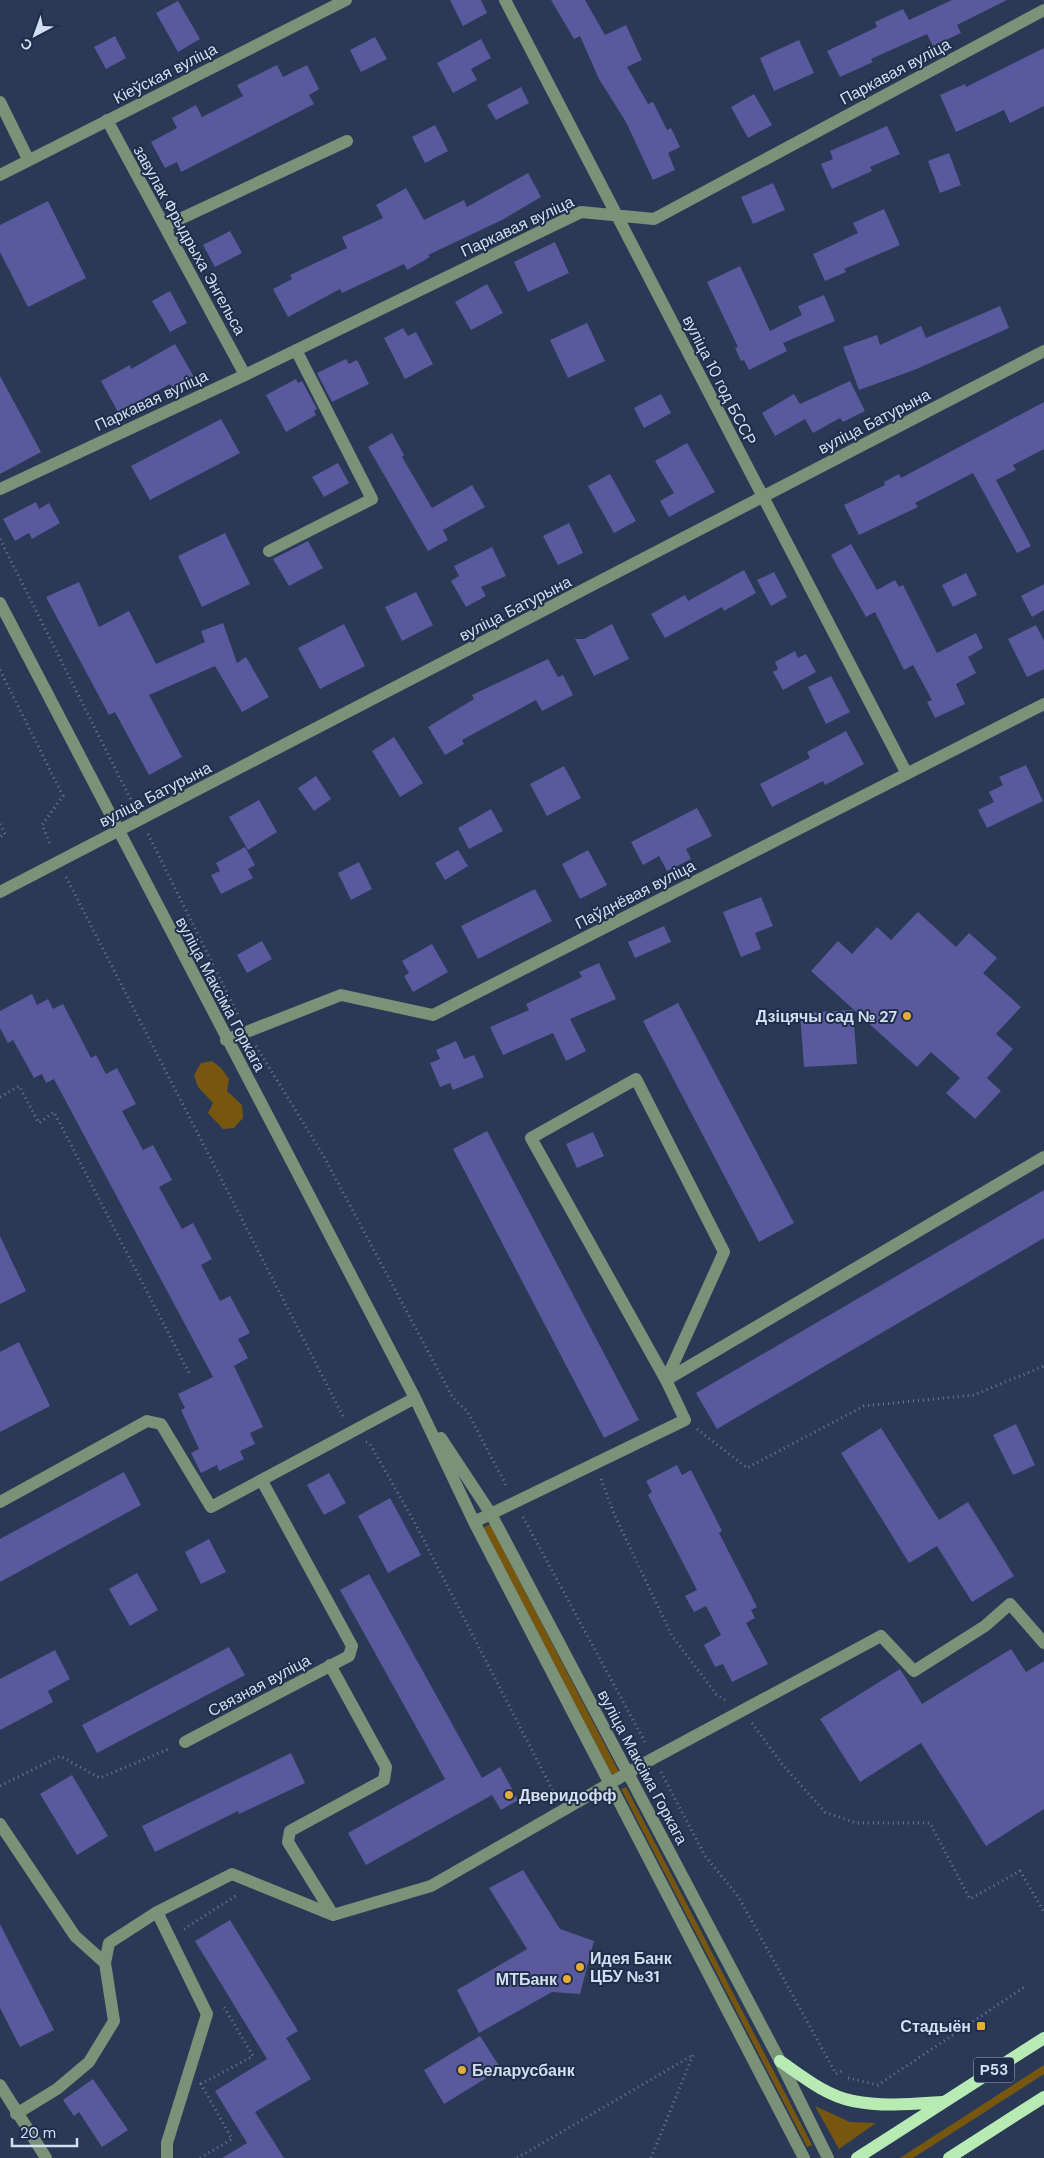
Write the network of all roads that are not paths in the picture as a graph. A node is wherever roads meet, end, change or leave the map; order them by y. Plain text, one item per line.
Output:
1 (346, 0) edge
2 (504, 0) edge
3 (1044, 10) edge
4 (0, 102) edge
5 (107, 120) junction
6 (347, 141) dead end
7 (28, 159) junction
8 (0, 175) edge
9 (617, 215) junction
10 (165, 226) junction
11 (296, 350) junction
12 (1044, 351) edge
13 (245, 374) junction
14 (0, 489) edge
15 (763, 497) junction
16 (269, 551) dead end
17 (0, 603) edge
18 (1044, 704) edge
19 (907, 774) junction
20 (118, 832) junction
21 (0, 892) edge
22 (226, 1040) junction
23 (1044, 1158) edge
24 (666, 1380) junction
25 (415, 1398) junction
26 (262, 1481) junction
27 (0, 1502) edge
28 (491, 1514) junction
29 (474, 1522) junction
30 (1044, 1642) edge
31 (330, 1665) junction
32 (185, 1742) road end
33 (629, 1774) junction
34 (611, 1784) junction
35 (0, 1824) edge
36 (156, 1912) junction
37 (333, 1915) junction
38 (105, 1963) junction
39 (1044, 2038) edge
40 (780, 2061) junction
41 (0, 2085) edge
42 (1044, 2097) edge
43 (944, 2102) junction
44 (16, 2114) junction
45 (46, 2158) edge
46 (167, 2158) edge
47 (804, 2158) edge
48 (828, 2158) edge
49 (857, 2158) edge
50 (949, 2158) edge

1 - 5 street, Кіеўская вуліца
2 - 9 street, вуліца 10 год БССР
3 - 9 street, Паркавая вуліца
4 - 7 street
5 - 7 street, Кіеўская вуліца
5 - 10 street, завулак Фрыдрыха Энгельса
6 - 10 street
7 - 8 street, Кіеўская вуліца
9 - 11 street, Паркавая вуліца
9 - 15 street, вуліца 10 год БССР
10 - 13 street, завулак Фрыдрыха Энгельса
11 - 13 street, Паркавая вуліца
11 - 16 street
12 - 15 street, вуліца Батурына
13 - 14 street, Паркавая вуліца
15 - 19 street, вуліца 10 год БССР
15 - 20 street, вуліца Батурына
17 - 20 street, вуліца Максіма Горкага
18 - 19 street, Паўднёвая вуліца
19 - 22 street, Паўднёвая вуліца
20 - 21 street, вуліца Батурына
20 - 22 street, вуліца Максіма Горкага
22 - 25 street, вуліца Максіма Горкага
23 - 24 street
24 - 24 street
24 - 28 street
25 - 26 street
25 - 28 street, вуліца Максіма Горкага
25 - 29 street, вуліца Максіма Горкага
26 - 27 street
26 - 31 street, Связная вуліца
28 - 29 street
28 - 33 street, вуліца Максіма Горкага
29 - 34 street, вуліца Максіма Горкага
30 - 33 street
31 - 32 street, Связная вуліца
31 - 37 street
33 - 34 street
33 - 40 street, вуліца Максіма Горкага
34 - 37 street
34 - 47 street, вуліца Максіма Горкага
35 - 38 street
36 - 37 street
36 - 38 street
36 - 46 street
38 - 44 street
39 - 43 main road, Р53
40 - 43 main road
40 - 48 street, вуліца Максіма Горкага
41 - 44 street
42 - 50 main road
43 - 49 main road, Р53
44 - 45 street

